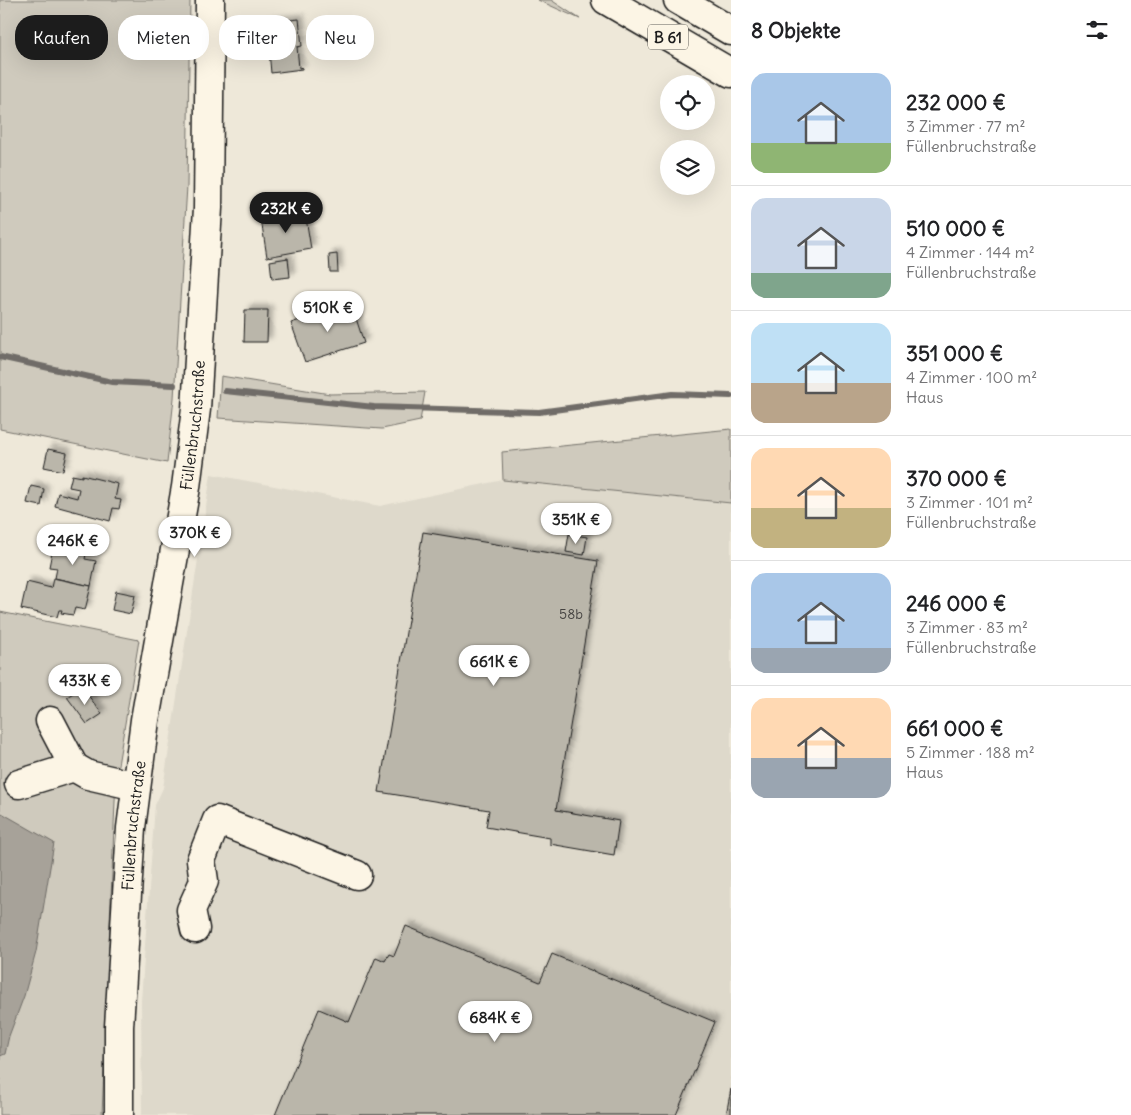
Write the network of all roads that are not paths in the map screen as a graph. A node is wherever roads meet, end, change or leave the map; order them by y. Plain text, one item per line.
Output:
1 (210, 0) edge
2 (606, 0) edge
3 (678, 0) edge
4 (731, 30) edge
5 (731, 73) edge
6 (50, 721) dead end
7 (74, 767) junction
8 (19, 784) dead end
9 (136, 786) junction
10 (357, 874) dead end
11 (195, 929) dead end
12 (119, 1115) edge

1 - 9 main road, Füllenbruchstraße
2 - 5 main road, B 61
3 - 4 main road, B 61
6 - 7 main road
7 - 8 main road
7 - 9 main road
9 - 12 main road, Füllenbruchstraße
10 - 11 main road

